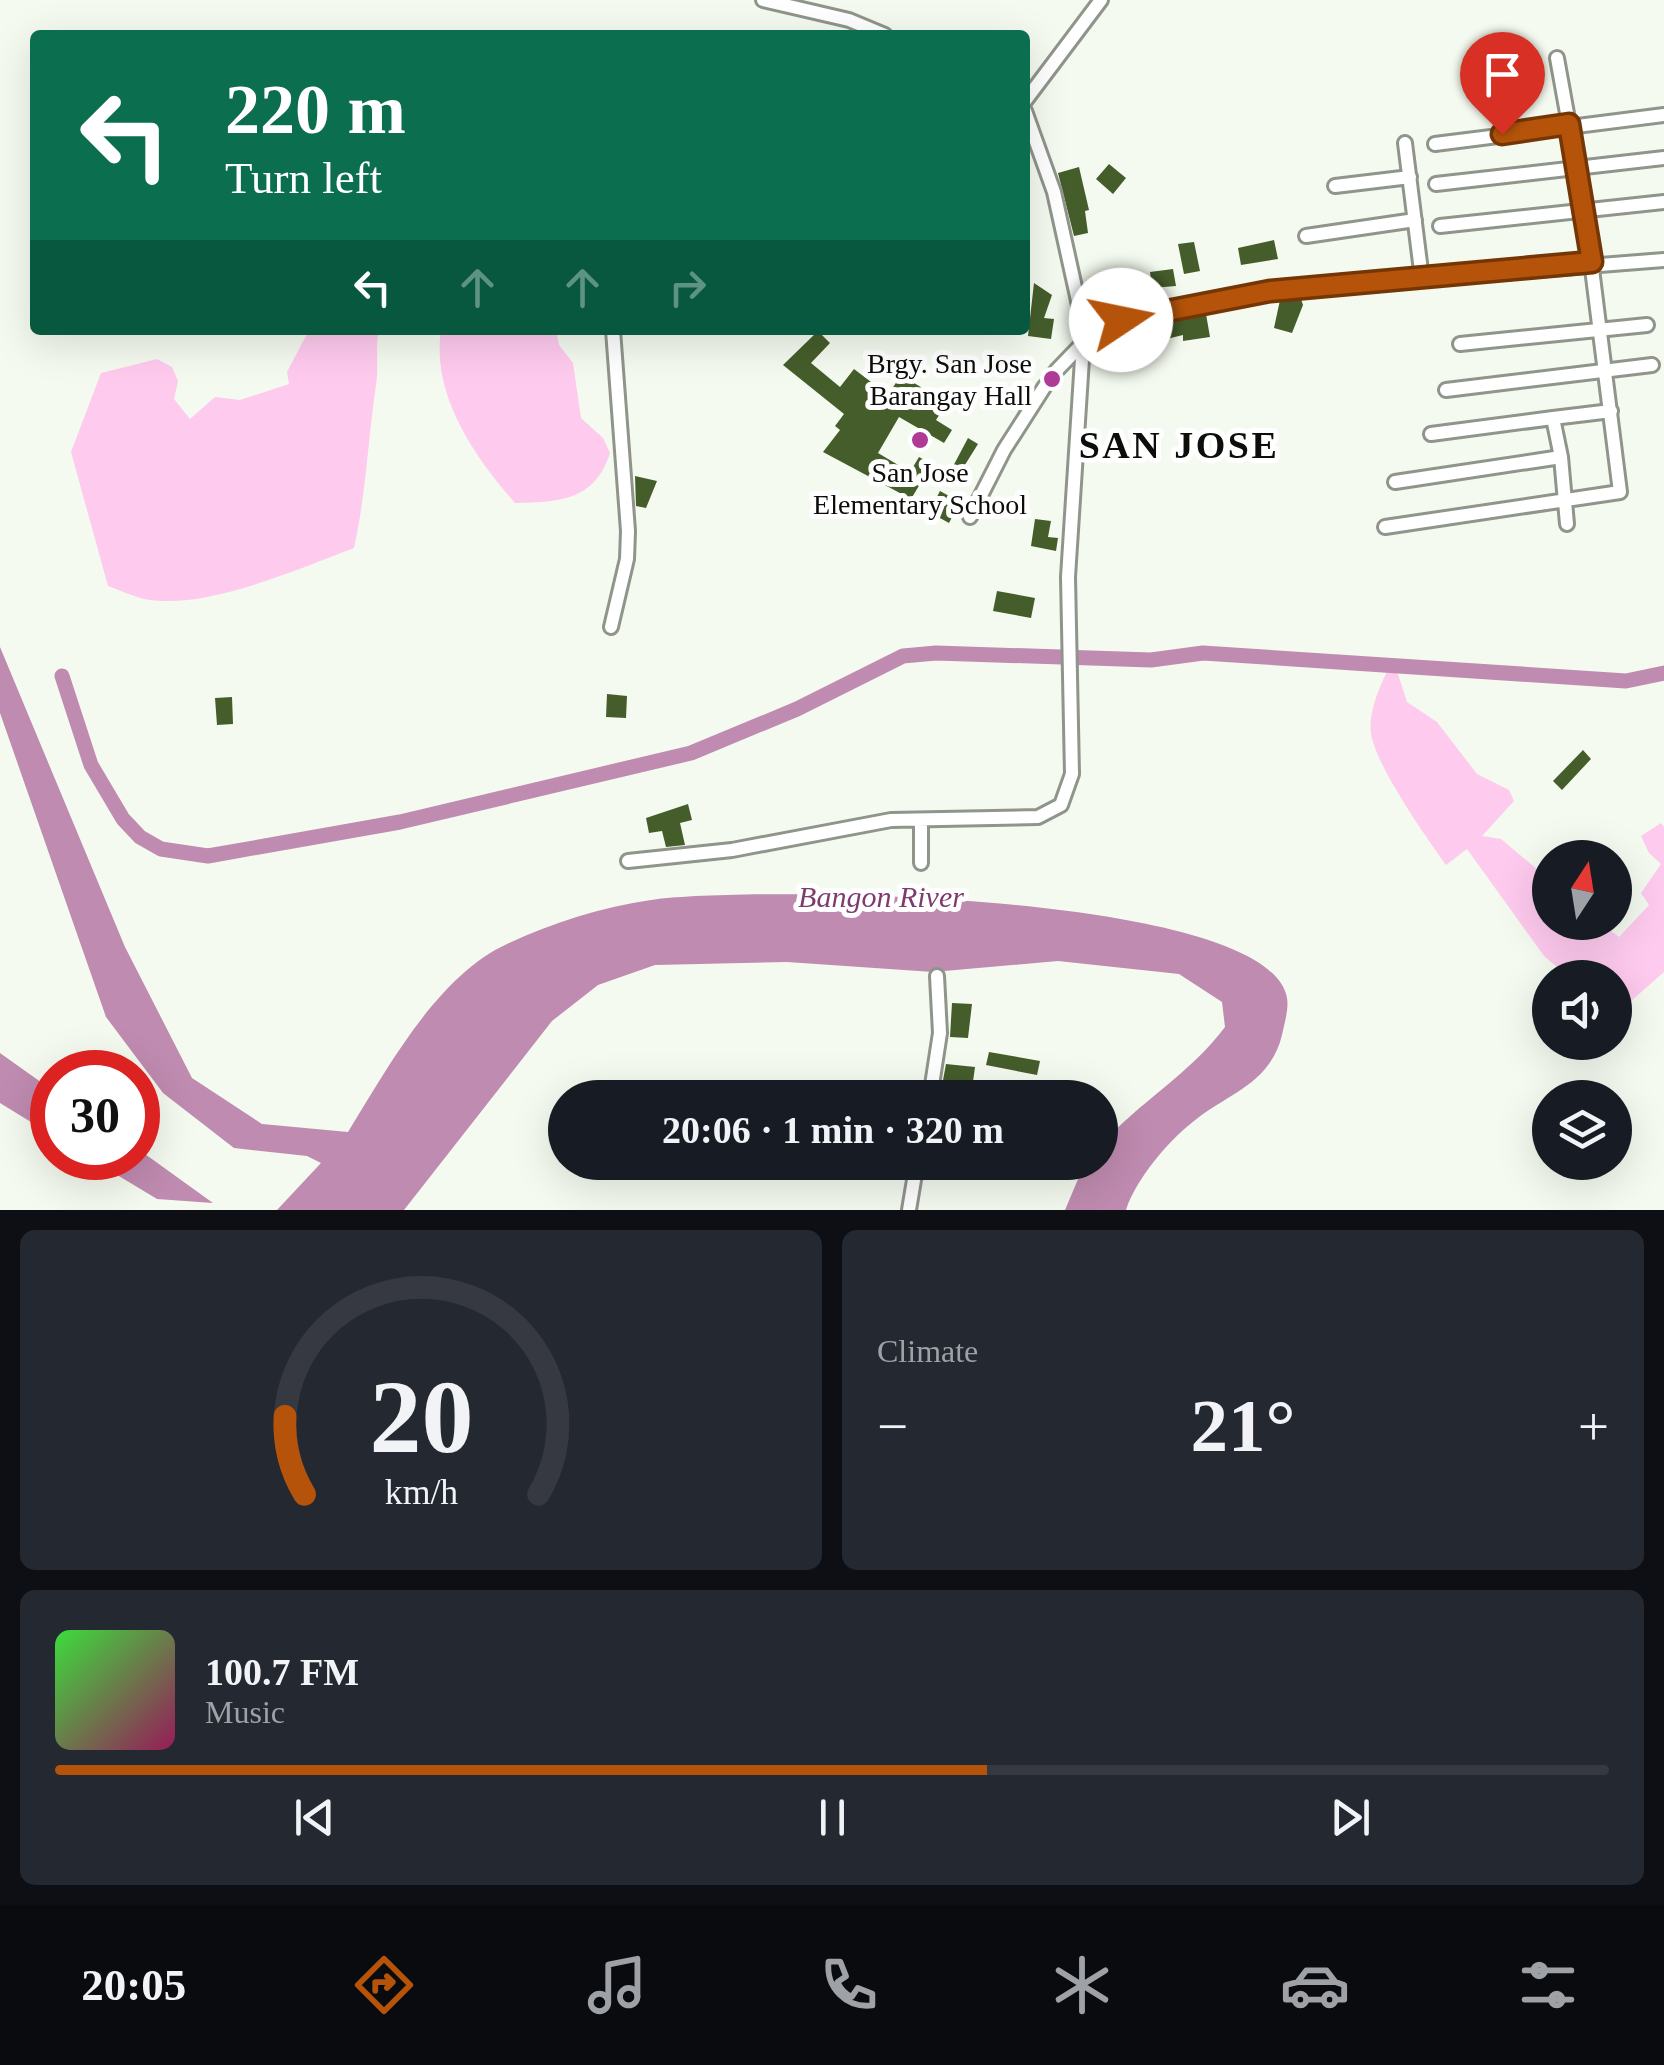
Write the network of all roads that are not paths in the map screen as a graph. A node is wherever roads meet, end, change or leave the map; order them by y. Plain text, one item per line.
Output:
1 (763, 0) edge
2 (1102, 0) edge
3 (873, 30) edge
4 (1557, 58) dead end
5 (1030, 95) edge
6 (1664, 116) edge
7 (1569, 124) junction
8 (1405, 143) dead end
9 (1435, 144) dead end
10 (1031, 155) edge
11 (1664, 158) edge
12 (1576, 167) junction
13 (1410, 177) junction
14 (1436, 184) dead end
15 (1335, 186) dead end
16 (1664, 202) edge
17 (1584, 212) junction
18 (1416, 220) junction
19 (1440, 226) dead end
20 (1306, 236) dead end
21 (1664, 260) edge
22 (1592, 262) junction
23 (1422, 278) junction
24 (1647, 324) dead end
25 (1598, 330) junction
26 (613, 335) edge
27 (1084, 335) junction
28 (1460, 344) dead end
29 (1652, 365) dead end
30 (1605, 370) junction
31 (1056, 371) dead end
32 (1045, 386) dead end
33 (1446, 390) dead end
34 (1611, 411) junction
35 (1554, 418) junction
36 (1431, 434) dead end
37 (1561, 457) junction
38 (1395, 482) dead end
39 (1566, 501) junction
40 (970, 517) dead end
41 (1568, 524) dead end
42 (1385, 527) dead end
43 (611, 628) dead end
44 (921, 820) junction
45 (628, 862) dead end
46 (921, 862) dead end
47 (937, 976) dead end
48 (933, 1080) edge
49 (915, 1180) edge
50 (909, 1210) edge

1 - 3 street
2 - 5 street
4 - 7 street
6 - 7 street
7 - 9 street
7 - 12 street
8 - 13 street
10 - 27 street
11 - 12 street
12 - 14 street
12 - 17 street
13 - 15 street
13 - 18 street
16 - 17 street
17 - 19 street
17 - 22 street
18 - 20 street
18 - 23 street
21 - 22 street
22 - 23 street
22 - 25 street
23 - 27 street
24 - 25 street
25 - 28 street
25 - 30 street
26 - 43 street
27 - 31 street
27 - 44 street
29 - 30 street
30 - 33 street
30 - 34 street
32 - 40 street
34 - 35 street
34 - 39 street
35 - 36 street
35 - 37 street
37 - 38 street
37 - 39 street
39 - 41 street
39 - 42 street
44 - 45 street
44 - 46 street
47 - 48 street
49 - 50 street

